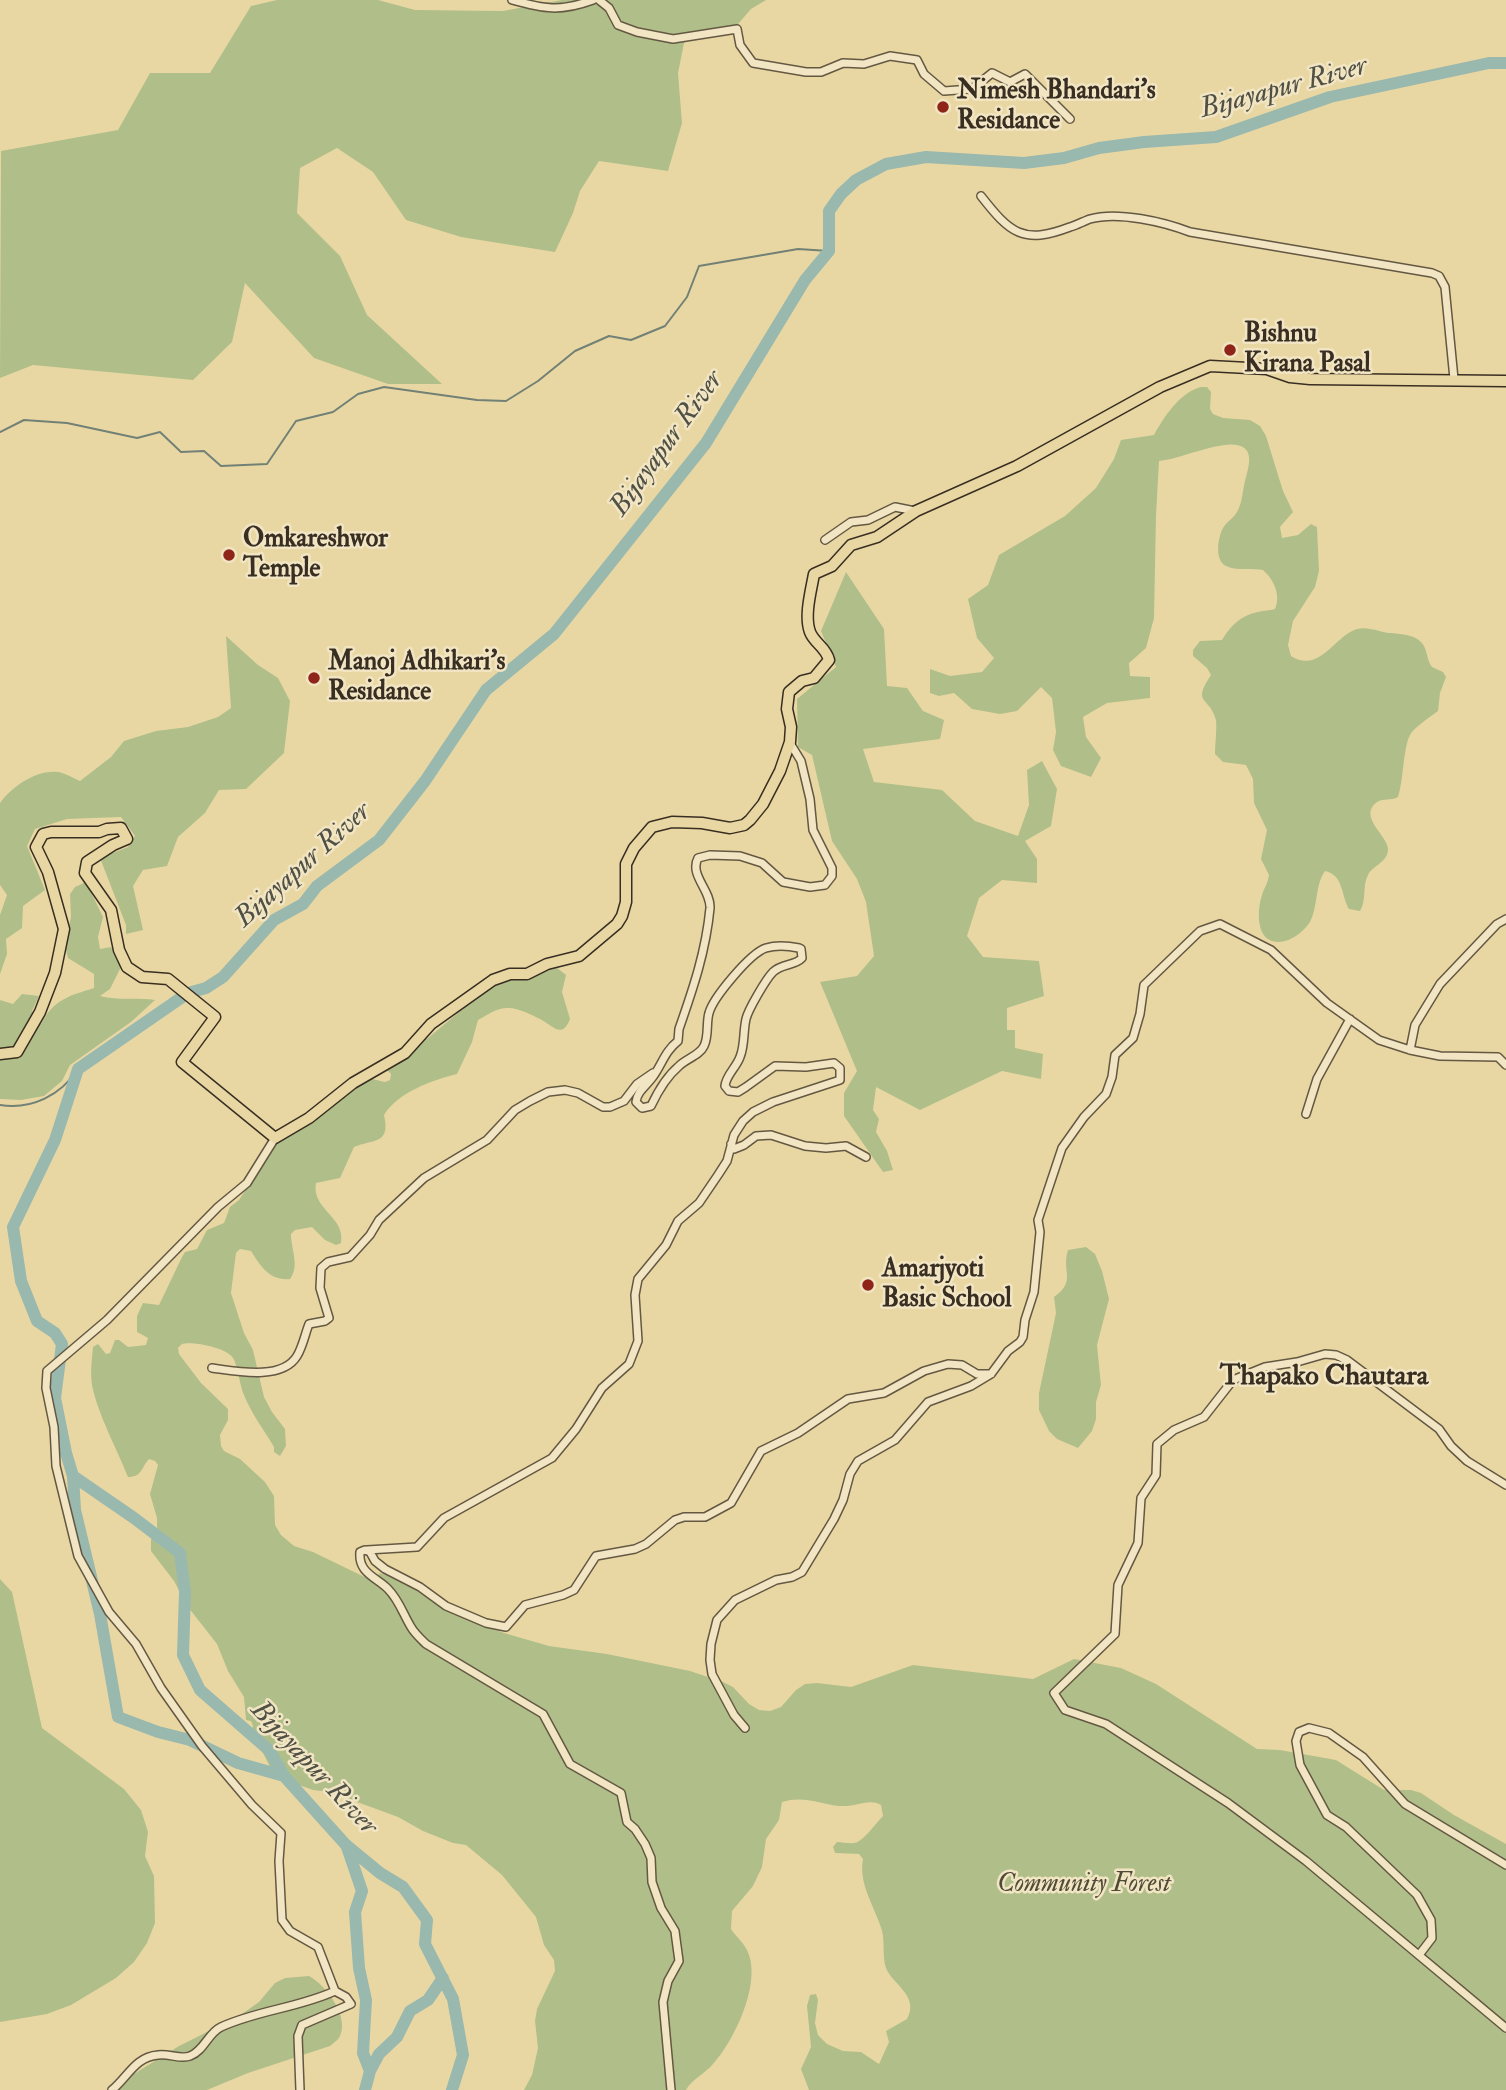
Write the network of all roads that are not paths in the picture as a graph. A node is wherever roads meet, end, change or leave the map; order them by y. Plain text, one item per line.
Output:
1 (512, 0) edge
2 (593, 0) edge
3 (599, 0) edge
4 (1070, 119) dead end
5 (981, 196) dead end
6 (1454, 379) junction
7 (1506, 381) edge
8 (916, 511) junction
9 (825, 540) dead end
10 (790, 743) junction
11 (1506, 919) edge
12 (1350, 1019) junction
13 (1410, 1050) junction
14 (0, 1054) edge
15 (1506, 1065) edge
16 (659, 1067) junction
17 (1306, 1114) dead end
18 (275, 1138) junction
19 (731, 1143) junction
20 (866, 1157) dead end
21 (212, 1368) dead end
22 (991, 1374) junction
23 (1506, 1485) edge
24 (368, 1550) junction
25 (745, 1728) dead end
26 (1506, 1865) edge
27 (1419, 1955) junction
28 (335, 1991) junction
29 (1506, 2028) edge
30 (112, 2090) edge
31 (300, 2090) edge
32 (671, 2090) edge

1 - 2 street
3 - 4 street
5 - 6 street
6 - 7 main road
6 - 8 main road
8 - 9 street
8 - 10 main road
10 - 16 street
10 - 18 main road
11 - 13 street
12 - 13 street
12 - 17 street
12 - 22 street
13 - 15 street
14 - 18 main road
16 - 19 street
16 - 21 street
18 - 28 street
19 - 20 street
19 - 24 street
22 - 24 street
22 - 25 street
23 - 27 street
24 - 32 street
26 - 27 street
27 - 29 street
28 - 30 street
28 - 31 street

